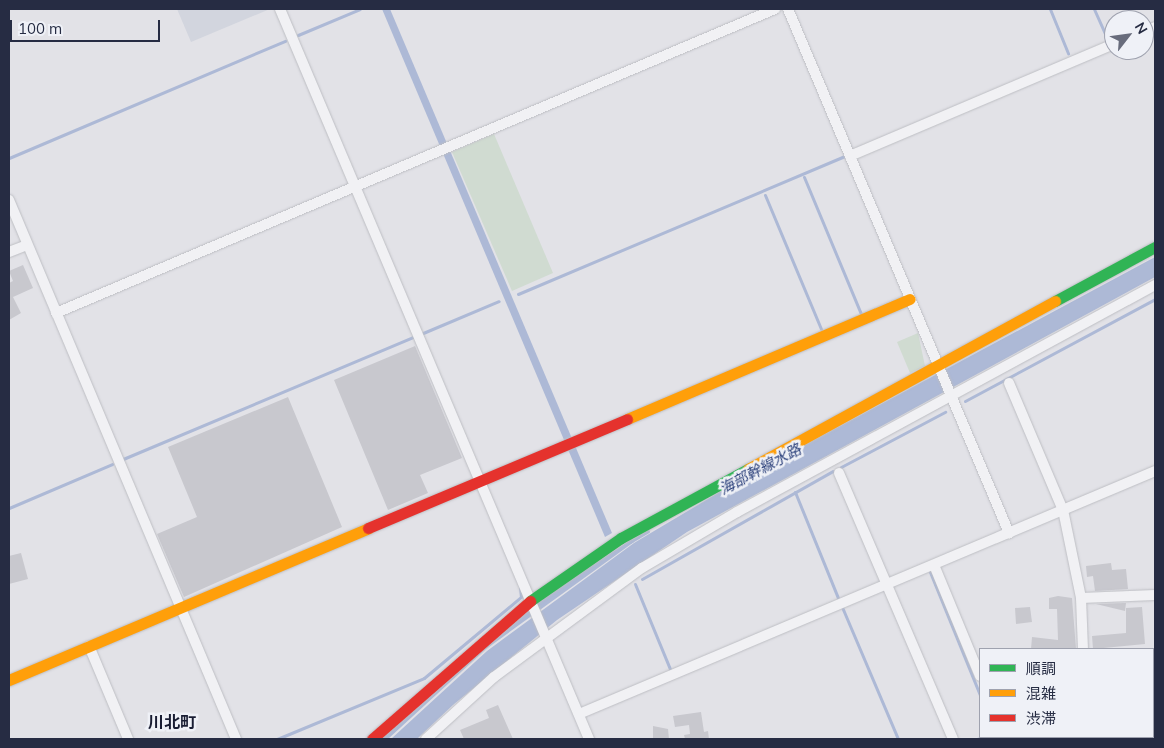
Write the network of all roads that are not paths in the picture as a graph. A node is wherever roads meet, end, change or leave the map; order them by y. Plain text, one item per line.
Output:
1 (280, 9) edge
2 (775, 9) edge
3 (788, 9) edge
4 (1104, 48) edge
5 (850, 156) junction
6 (355, 186) junction
7 (9, 200) edge
8 (28, 244) junction
9 (1155, 247) edge
10 (9, 252) edge
11 (1155, 286) edge
12 (910, 299) junction
13 (56, 313) junction
14 (936, 366) junction
15 (1009, 383) dead end
16 (952, 396) junction
17 (1155, 471) edge
18 (839, 472) dead end
19 (480, 481) junction
20 (1063, 510) junction
21 (1009, 533) junction
22 (934, 565) junction
23 (887, 584) junction
24 (1155, 595) edge
25 (1080, 598) junction
26 (531, 600) junction
27 (181, 608) junction
28 (546, 638) junction
29 (90, 646) junction
30 (1083, 648) edge
31 (979, 674) edge
32 (9, 680) edge
33 (579, 714) junction
34 (128, 739) edge
35 (236, 739) edge
36 (372, 739) edge
37 (426, 739) edge
38 (589, 739) edge
39 (953, 739) edge

1 - 6 street
2 - 6 street
3 - 5 street
4 - 5 street
5 - 12 street
6 - 13 street
6 - 19 street
7 - 8 street
8 - 10 street
8 - 13 street
9 - 14 street
11 - 16 street
12 - 14 street
12 - 19 street
13 - 27 street
14 - 16 street
14 - 26 street
15 - 20 street
16 - 21 street
16 - 28 street
17 - 20 street
18 - 23 street
19 - 26 street
19 - 27 street
20 - 21 street
20 - 25 street
21 - 22 street
22 - 23 street
22 - 31 street
23 - 33 street
23 - 39 street
24 - 25 street
25 - 30 street
26 - 28 street
26 - 36 street
27 - 29 street
27 - 35 street
28 - 33 street
28 - 37 street
29 - 32 street
29 - 34 street
33 - 38 street

